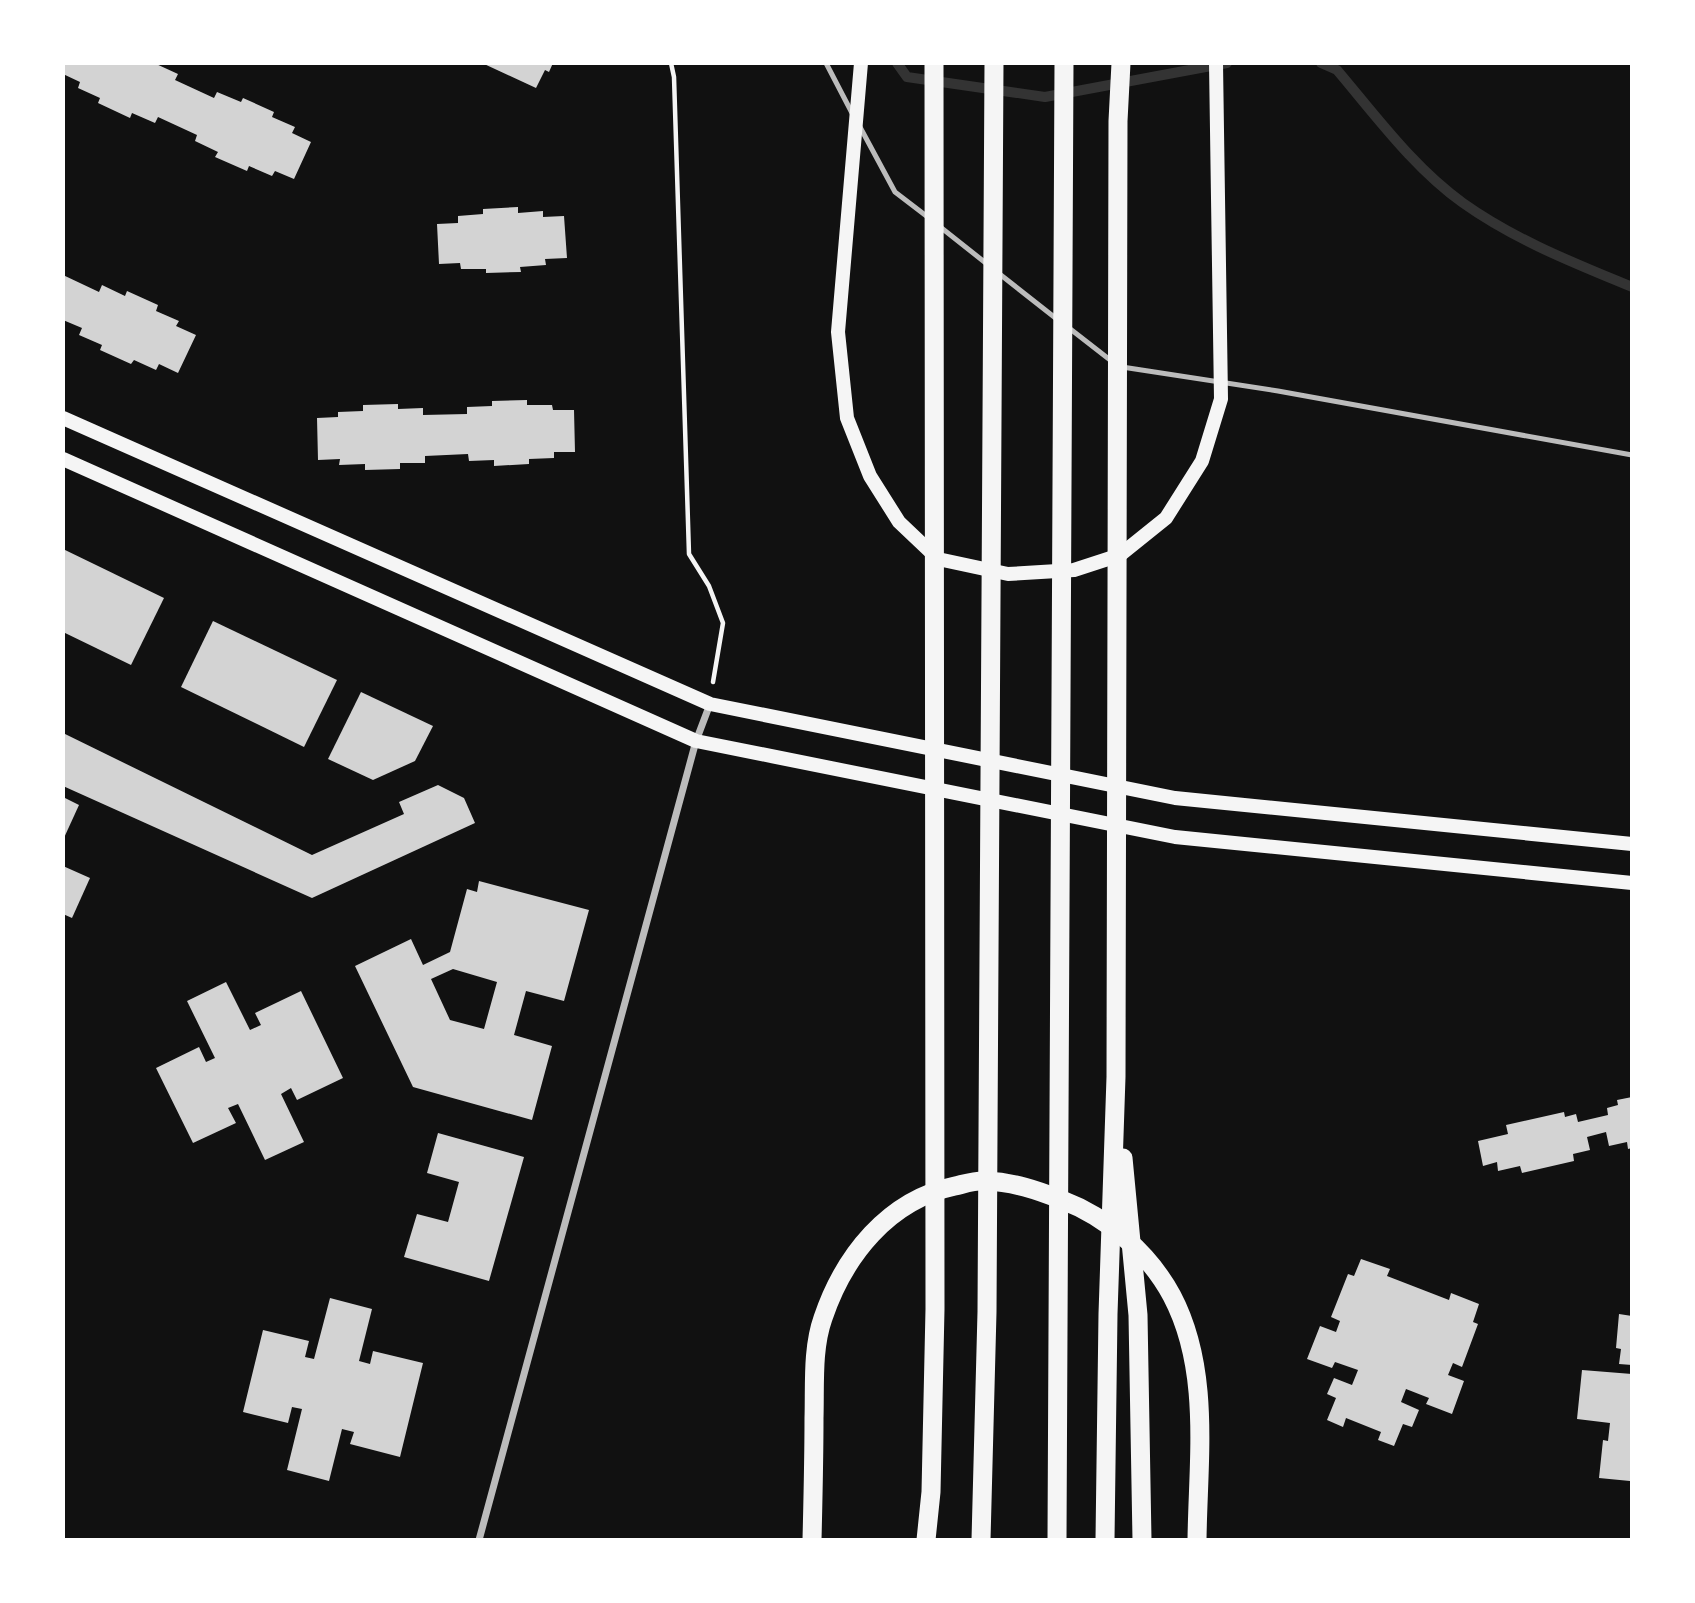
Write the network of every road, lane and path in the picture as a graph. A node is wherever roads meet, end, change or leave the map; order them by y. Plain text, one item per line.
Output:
1 (671, 63) edge
2 (825, 63) edge
3 (861, 63) edge
4 (934, 63) edge
5 (994, 63) edge
6 (1064, 63) edge
7 (1071, 63) edge
8 (1121, 63) edge
9 (1216, 63) edge
10 (1065, 118) junction
11 (63, 418) edge
12 (1632, 455) edge
13 (63, 459) edge
14 (710, 704) junction
15 (696, 741) junction
16 (1632, 845) edge
17 (1632, 883) edge
18 (1116, 1077) junction
19 (479, 1540) edge
20 (812, 1540) edge
21 (926, 1540) edge
22 (981, 1540) edge
23 (1057, 1540) edge
24 (1105, 1540) edge
25 (1142, 1540) edge
26 (1197, 1540) edge

1 - 14 path
2 - 12 lane
3 - 9 main road
4 - 21 highway
5 - 22 highway
6 - 10 highway
7 - 10 highway
8 - 18 highway
10 - 23 highway
11 - 14 main road
13 - 15 main road
14 - 15 street
14 - 16 main road
15 - 17 main road
15 - 19 street
18 - 24 highway
18 - 25 highway
20 - 26 highway

